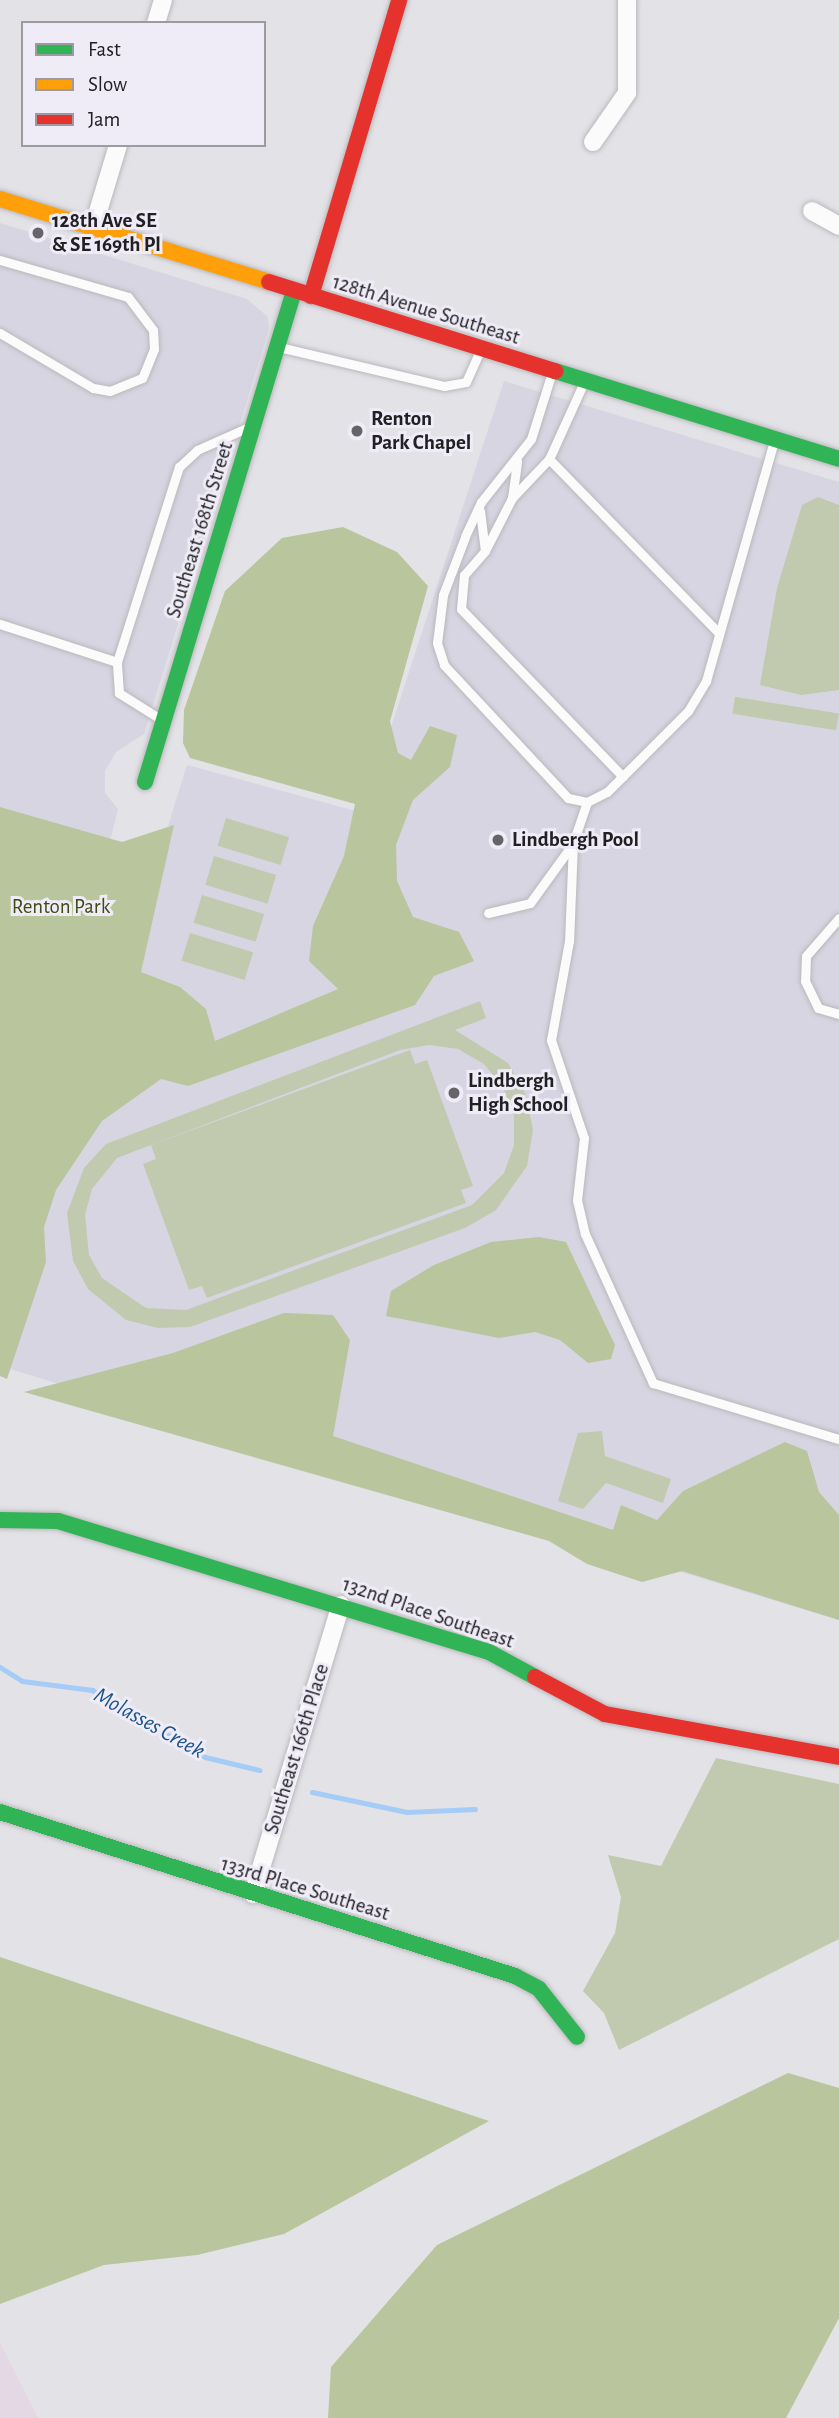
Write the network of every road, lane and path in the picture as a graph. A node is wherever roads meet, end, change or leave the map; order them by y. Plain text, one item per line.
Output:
1 (163, 0) edge
2 (399, 0) edge
3 (627, 0) edge
4 (157, 21) edge
5 (593, 142) dead end
6 (117, 147) edge
7 (0, 199) edge
8 (812, 211) dead end
9 (839, 226) edge
10 (93, 229) junction
11 (0, 260) edge
12 (294, 291) junction
13 (311, 296) junction
14 (0, 332) edge
15 (277, 347) junction
16 (481, 349) junction
17 (552, 371) junction
18 (584, 381) junction
19 (254, 425) junction
20 (774, 439) junction
21 (518, 456) junction
22 (549, 459) junction
23 (839, 459) edge
24 (512, 498) junction
25 (481, 502) junction
26 (485, 551) junction
27 (0, 624) edge
28 (719, 633) junction
29 (117, 662) junction
30 (164, 720) junction
31 (623, 777) junction
32 (145, 782) dead end
33 (587, 802) junction
34 (573, 843) junction
35 (488, 914) dead end
36 (839, 918) edge
37 (839, 1014) edge
38 (839, 1439) edge
39 (0, 1520) edge
40 (341, 1605) junction
41 (839, 1757) edge
42 (0, 1812) edge
43 (253, 1894) junction
44 (577, 2037) dead end

1 - 4 street
2 - 13 street
3 - 5 street
6 - 10 street
7 - 10 street, 128th Avenue Southeast
8 - 9 street
10 - 12 street, 128th Avenue Southeast
11 - 14 lane
12 - 13 street, 128th Avenue Southeast
12 - 15 street, Southeast 168th Street
13 - 16 street, 128th Avenue Southeast
15 - 16 lane
15 - 19 street, Southeast 168th Street
16 - 17 street, 128th Avenue Southeast
17 - 18 street, 128th Avenue Southeast
17 - 21 lane
18 - 20 street, 128th Avenue Southeast
18 - 22 lane
19 - 29 lane
19 - 30 street, Southeast 168th Street
20 - 23 street, 128th Avenue Southeast
20 - 28 lane
21 - 24 lane
21 - 25 lane
22 - 24 lane
22 - 28 lane
24 - 26 lane
25 - 26 lane
25 - 33 lane
26 - 31 lane
27 - 29 lane
28 - 31 lane
29 - 30 lane
30 - 32 street, Southeast 168th Street
31 - 33 lane
33 - 34 lane
34 - 35 lane
34 - 38 lane
36 - 37 lane
39 - 40 street, 132nd Place Southeast
40 - 41 street, 132nd Place Southeast
40 - 43 street, Southeast 166th Place
42 - 43 street, 133rd Place Southeast
43 - 44 street, 133rd Place Southeast

